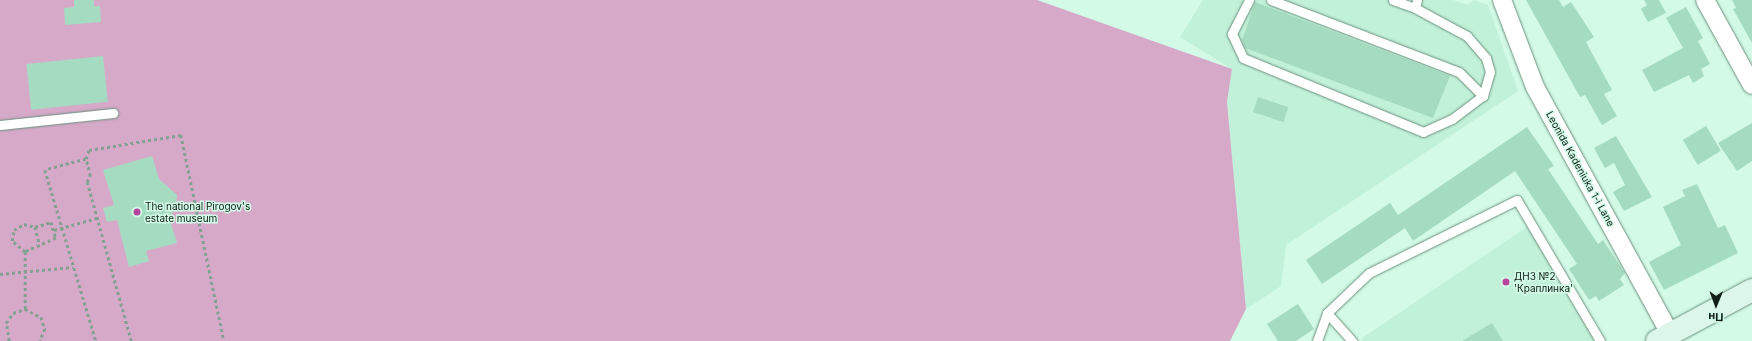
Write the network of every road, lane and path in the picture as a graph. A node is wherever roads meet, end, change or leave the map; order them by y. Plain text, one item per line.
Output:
1 (1249, 0) edge
2 (1271, 0) edge
3 (1393, 0) edge
4 (1502, 0) edge
5 (1705, 0) edge
6 (1416, 4) edge
7 (1752, 85) edge
8 (1483, 96) junction
9 (113, 113) dead end
10 (0, 125) edge
11 (86, 159) junction
12 (97, 218) junction
13 (35, 226) junction
14 (62, 228) junction
15 (54, 230) junction
16 (39, 242) junction
17 (25, 252) junction
18 (73, 267) junction
19 (25, 272) junction
20 (0, 274) edge
21 (1752, 290) edge
22 (25, 309) junction
23 (1327, 313) junction
24 (1664, 337) edge
25 (9, 341) edge
26 (40, 341) edge
27 (96, 341) edge
28 (132, 341) edge
29 (224, 341) edge
30 (1317, 341) edge
31 (1352, 341) edge
32 (1600, 341) edge

1 - 8 lane
2 - 8 lane
3 - 6 lane
4 - 24 street, Leonida Kadeniuka 1-i Lane
5 - 7 street
6 - 8 lane
9 - 10 lane
11 - 12 path
11 - 14 path
11 - 29 path
12 - 14 path
12 - 28 path
13 - 15 path
13 - 16 path
13 - 17 path
14 - 15 path
14 - 18 path
15 - 16 path
16 - 17 path
17 - 19 path
18 - 19 path
18 - 27 path
19 - 20 path
19 - 22 path
21 - 24 street
22 - 25 path
22 - 26 path
23 - 30 lane
23 - 31 lane
23 - 32 lane

